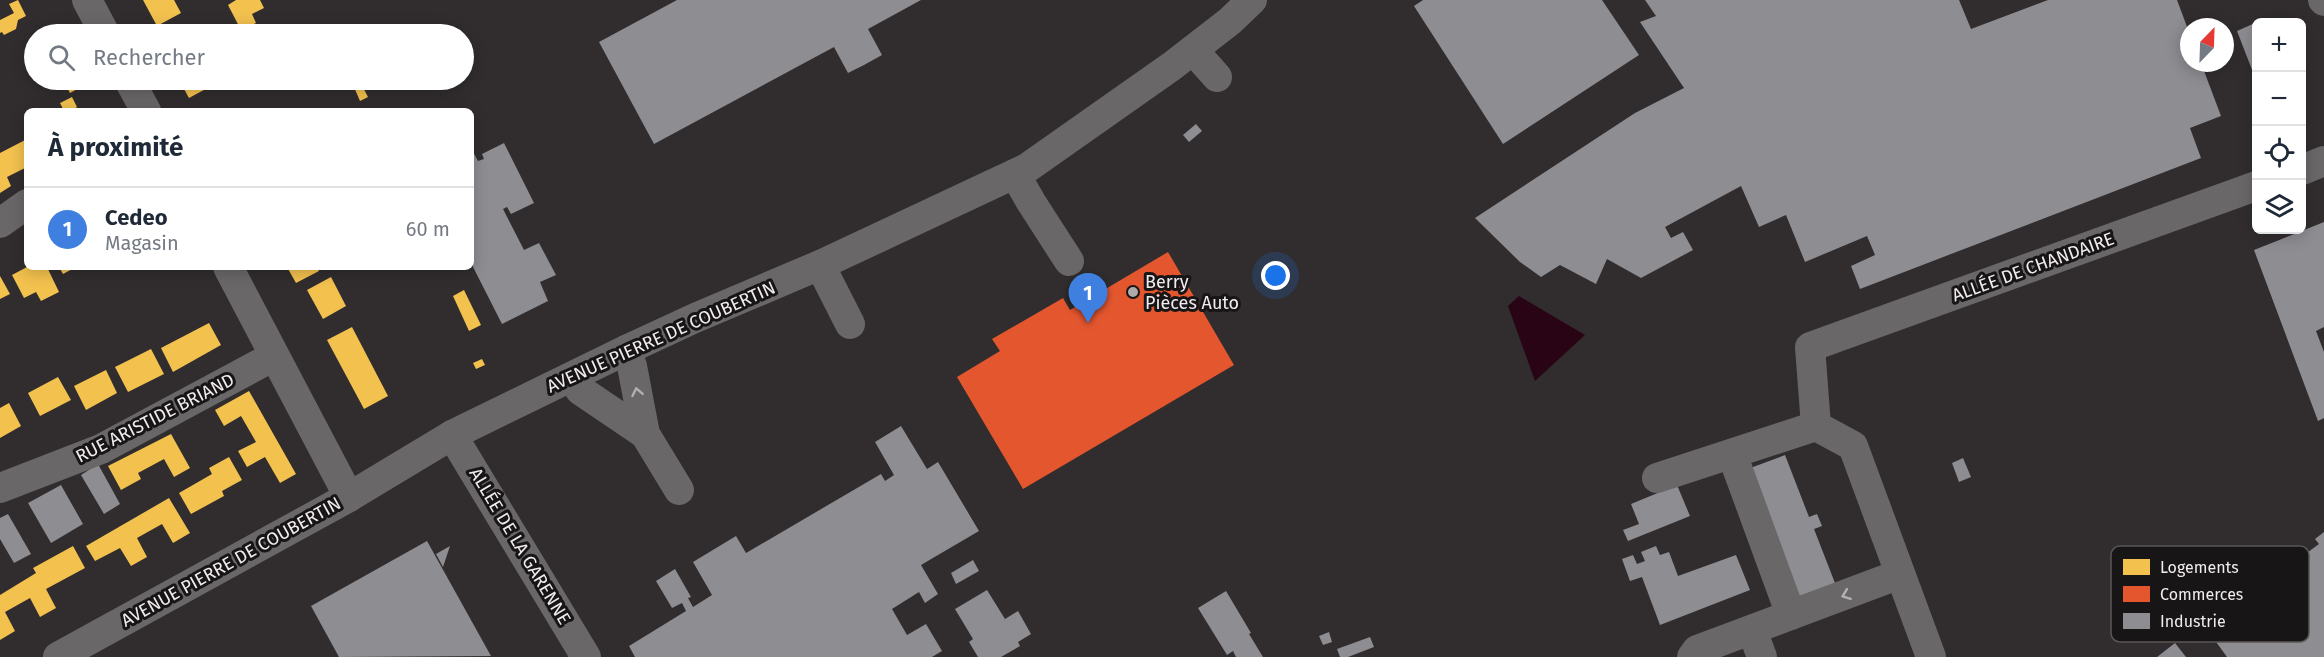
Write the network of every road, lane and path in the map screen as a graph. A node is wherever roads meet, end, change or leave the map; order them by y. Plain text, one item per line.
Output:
1 (87, 0) edge
2 (1252, 0) edge
3 (100, 24) edge
4 (1193, 50) junction
5 (1216, 77) dead end
6 (134, 90) edge
7 (144, 108) edge
8 (2324, 161) edge
9 (2306, 168) edge
10 (1016, 174) junction
11 (2252, 187) edge
12 (24, 206) edge
13 (0, 223) edge
14 (1069, 261) dead end
15 (820, 266) junction
16 (230, 270) edge
17 (850, 324) dead end
18 (626, 350) junction
19 (274, 356) junction
20 (580, 390) dead end
21 (1816, 426) junction
22 (645, 434) junction
23 (452, 435) junction
24 (1732, 454) junction
25 (1657, 478) dead end
26 (0, 488) edge
27 (679, 490) dead end
28 (349, 496) junction
29 (1900, 574) junction
30 (1791, 615) junction
31 (1757, 643) edge
32 (58, 657) edge
33 (586, 657) edge
34 (1692, 657) edge
35 (1931, 657) edge

1 - 3 street
2 - 4 street, AVENUE PIERRE DE COUBERTIN
4 - 5 street
4 - 10 street, AVENUE PIERRE DE COUBERTIN
6 - 7 street
8 - 9 street
10 - 14 street
10 - 15 street, AVENUE PIERRE DE COUBERTIN
11 - 21 street, ALLÉE DE CHANDAIRE
12 - 13 street
15 - 17 street
15 - 18 street, AVENUE PIERRE DE COUBERTIN
16 - 19 street
22 -> 18 street
18 - 23 street, AVENUE PIERRE DE COUBERTIN
19 - 26 street, RUE ARISTIDE BRIAND
19 - 28 street
20 - 22 street
21 - 24 street
21 - 29 street
22 - 27 street
23 - 28 street, AVENUE PIERRE DE COUBERTIN
23 - 33 street, ALLÉE DE LA GARENNE
24 - 25 street
24 - 30 street
28 - 32 street, AVENUE PIERRE DE COUBERTIN
29 -> 30 street
29 - 35 street
30 - 31 street
31 - 34 street

